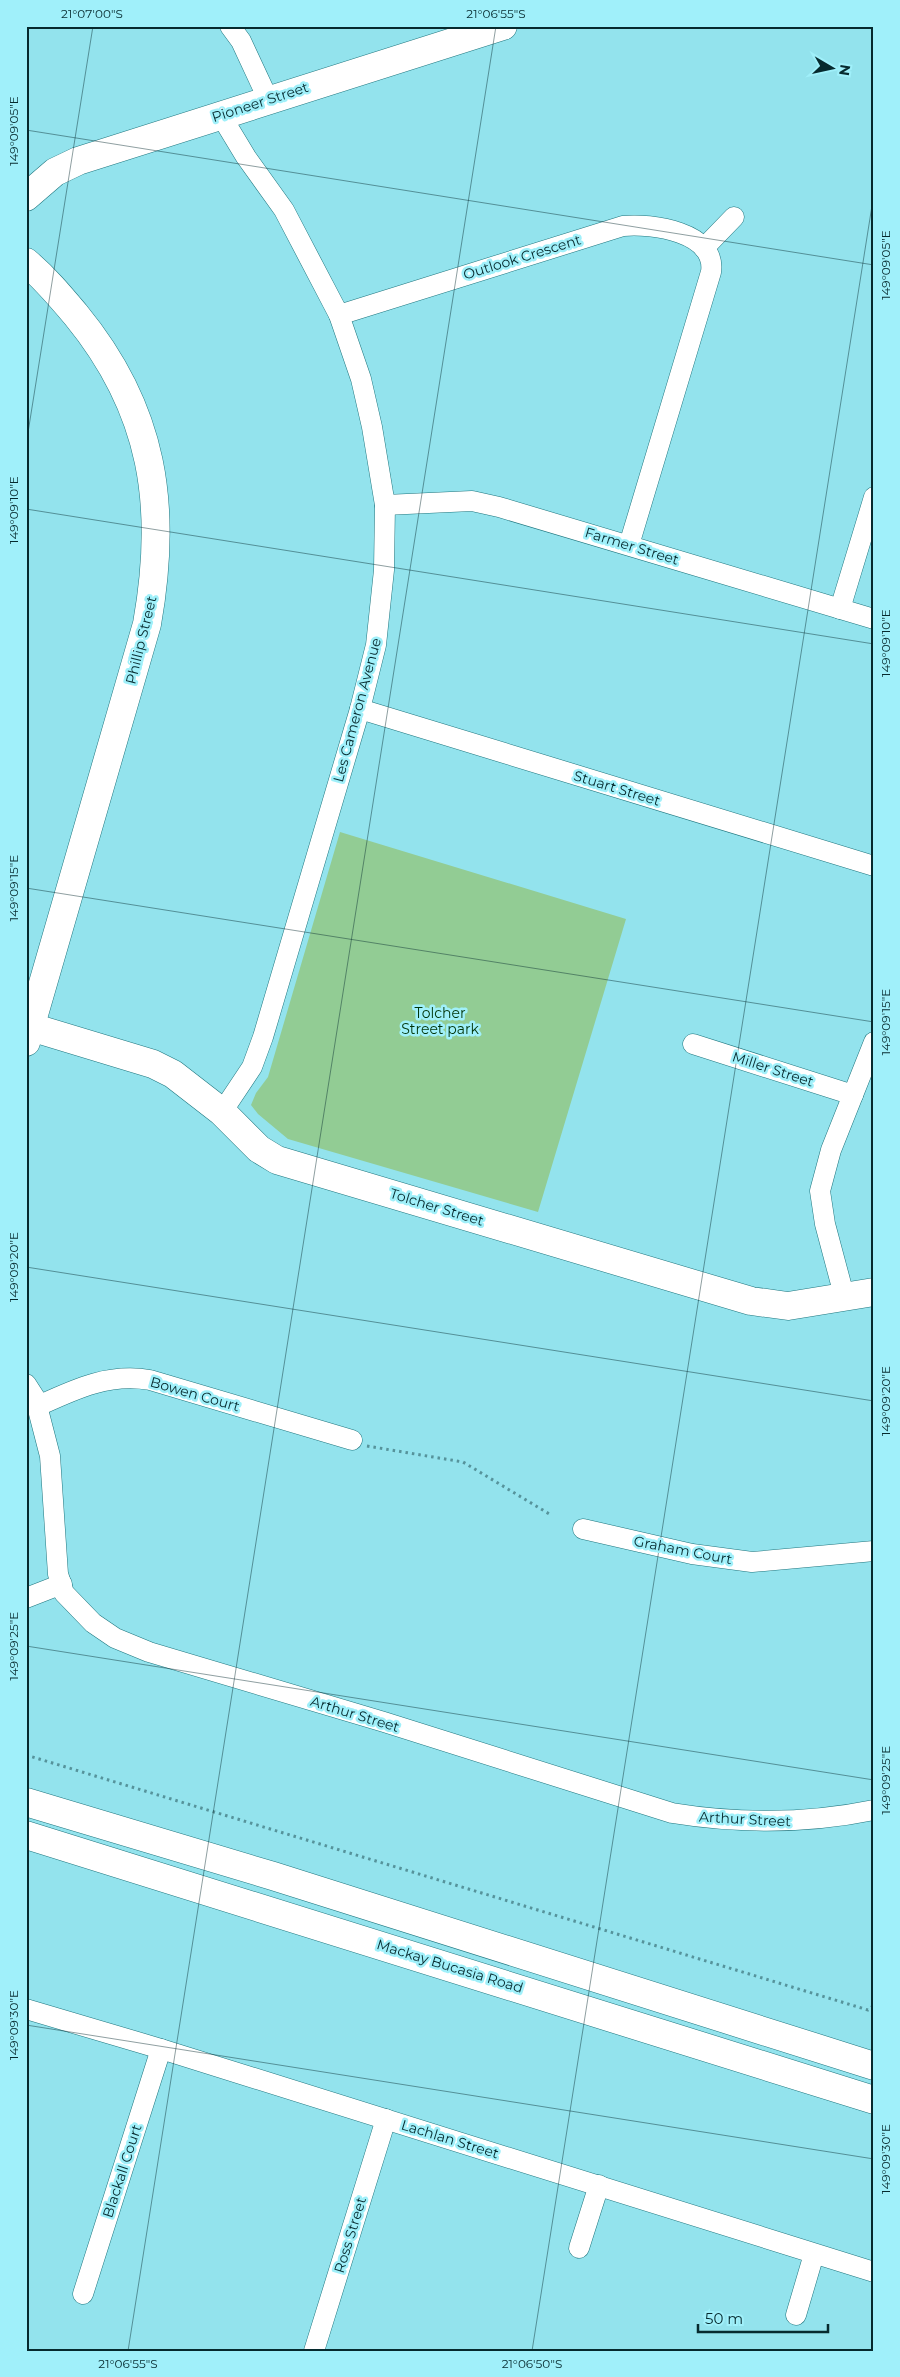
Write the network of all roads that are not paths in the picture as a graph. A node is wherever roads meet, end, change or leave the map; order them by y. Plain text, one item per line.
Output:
1 (230, 26) edge
2 (503, 26) edge
3 (268, 99) junction
4 (220, 114) junction
5 (26, 197) edge
6 (734, 217) dead end
7 (704, 248) junction
8 (26, 262) edge
9 (339, 315) junction
10 (874, 497) edge
11 (385, 505) junction
12 (629, 545) junction
13 (840, 609) junction
14 (874, 619) edge
15 (360, 709) junction
16 (874, 866) edge
17 (28, 1035) edge
18 (874, 1042) edge
19 (693, 1044) dead end
20 (853, 1095) junction
21 (222, 1112) junction
22 (874, 1292) edge
23 (845, 1299) junction
24 (26, 1384) edge
25 (38, 1406) junction
26 (352, 1440) road end
27 (583, 1529) dead end
28 (874, 1551) edge
29 (62, 1584) junction
30 (26, 1598) edge
31 (26, 1802) edge
32 (874, 1810) edge
33 (26, 1835) edge
34 (26, 2009) edge
35 (161, 2049) junction
36 (874, 2066) edge
37 (874, 2100) edge
38 (386, 2119) junction
39 (599, 2185) junction
40 (578, 2248) dead end
41 (814, 2254) junction
42 (874, 2272) edge
43 (83, 2294) dead end
44 (796, 2315) dead end
45 (314, 2351) edge

1 - 3 street
2 - 3 street, Pioneer Street
3 - 4 street, Pioneer Street
4 - 5 street, Pioneer Street
4 - 9 street, Les Cameron Avenue
6 - 7 street
7 - 9 street, Outlook Crescent
7 - 12 street
8 - 17 street, Phillip Street
9 - 11 street, Les Cameron Avenue
10 - 13 street
11 - 12 street, Farmer Street
11 - 15 street, Les Cameron Avenue
12 - 13 street, Farmer Street
13 - 14 street, Farmer Street
15 - 16 street, Stuart Street
15 - 21 street, Les Cameron Avenue
17 - 21 street, Tolcher Street
18 - 20 street
19 - 20 street, Miller Street
20 - 23 street
21 - 23 street, Tolcher Street
22 - 23 street, Tolcher Street
24 - 25 street, Arthur Street
25 - 26 street, Bowen Court
25 - 29 street, Arthur Street
27 - 28 street, Graham Court
29 - 30 street
29 - 32 street, Arthur Street
31 - 36 street
33 - 37 street, Mackay Bucasia Road
34 - 35 street, Lachlan Street
35 - 38 street, Lachlan Street
35 - 43 street, Blackall Court
38 - 39 street, Lachlan Street
38 - 45 street, Ross Street
39 - 40 street
39 - 41 street, Lachlan Street
41 - 42 street, Lachlan Street
41 - 44 street

